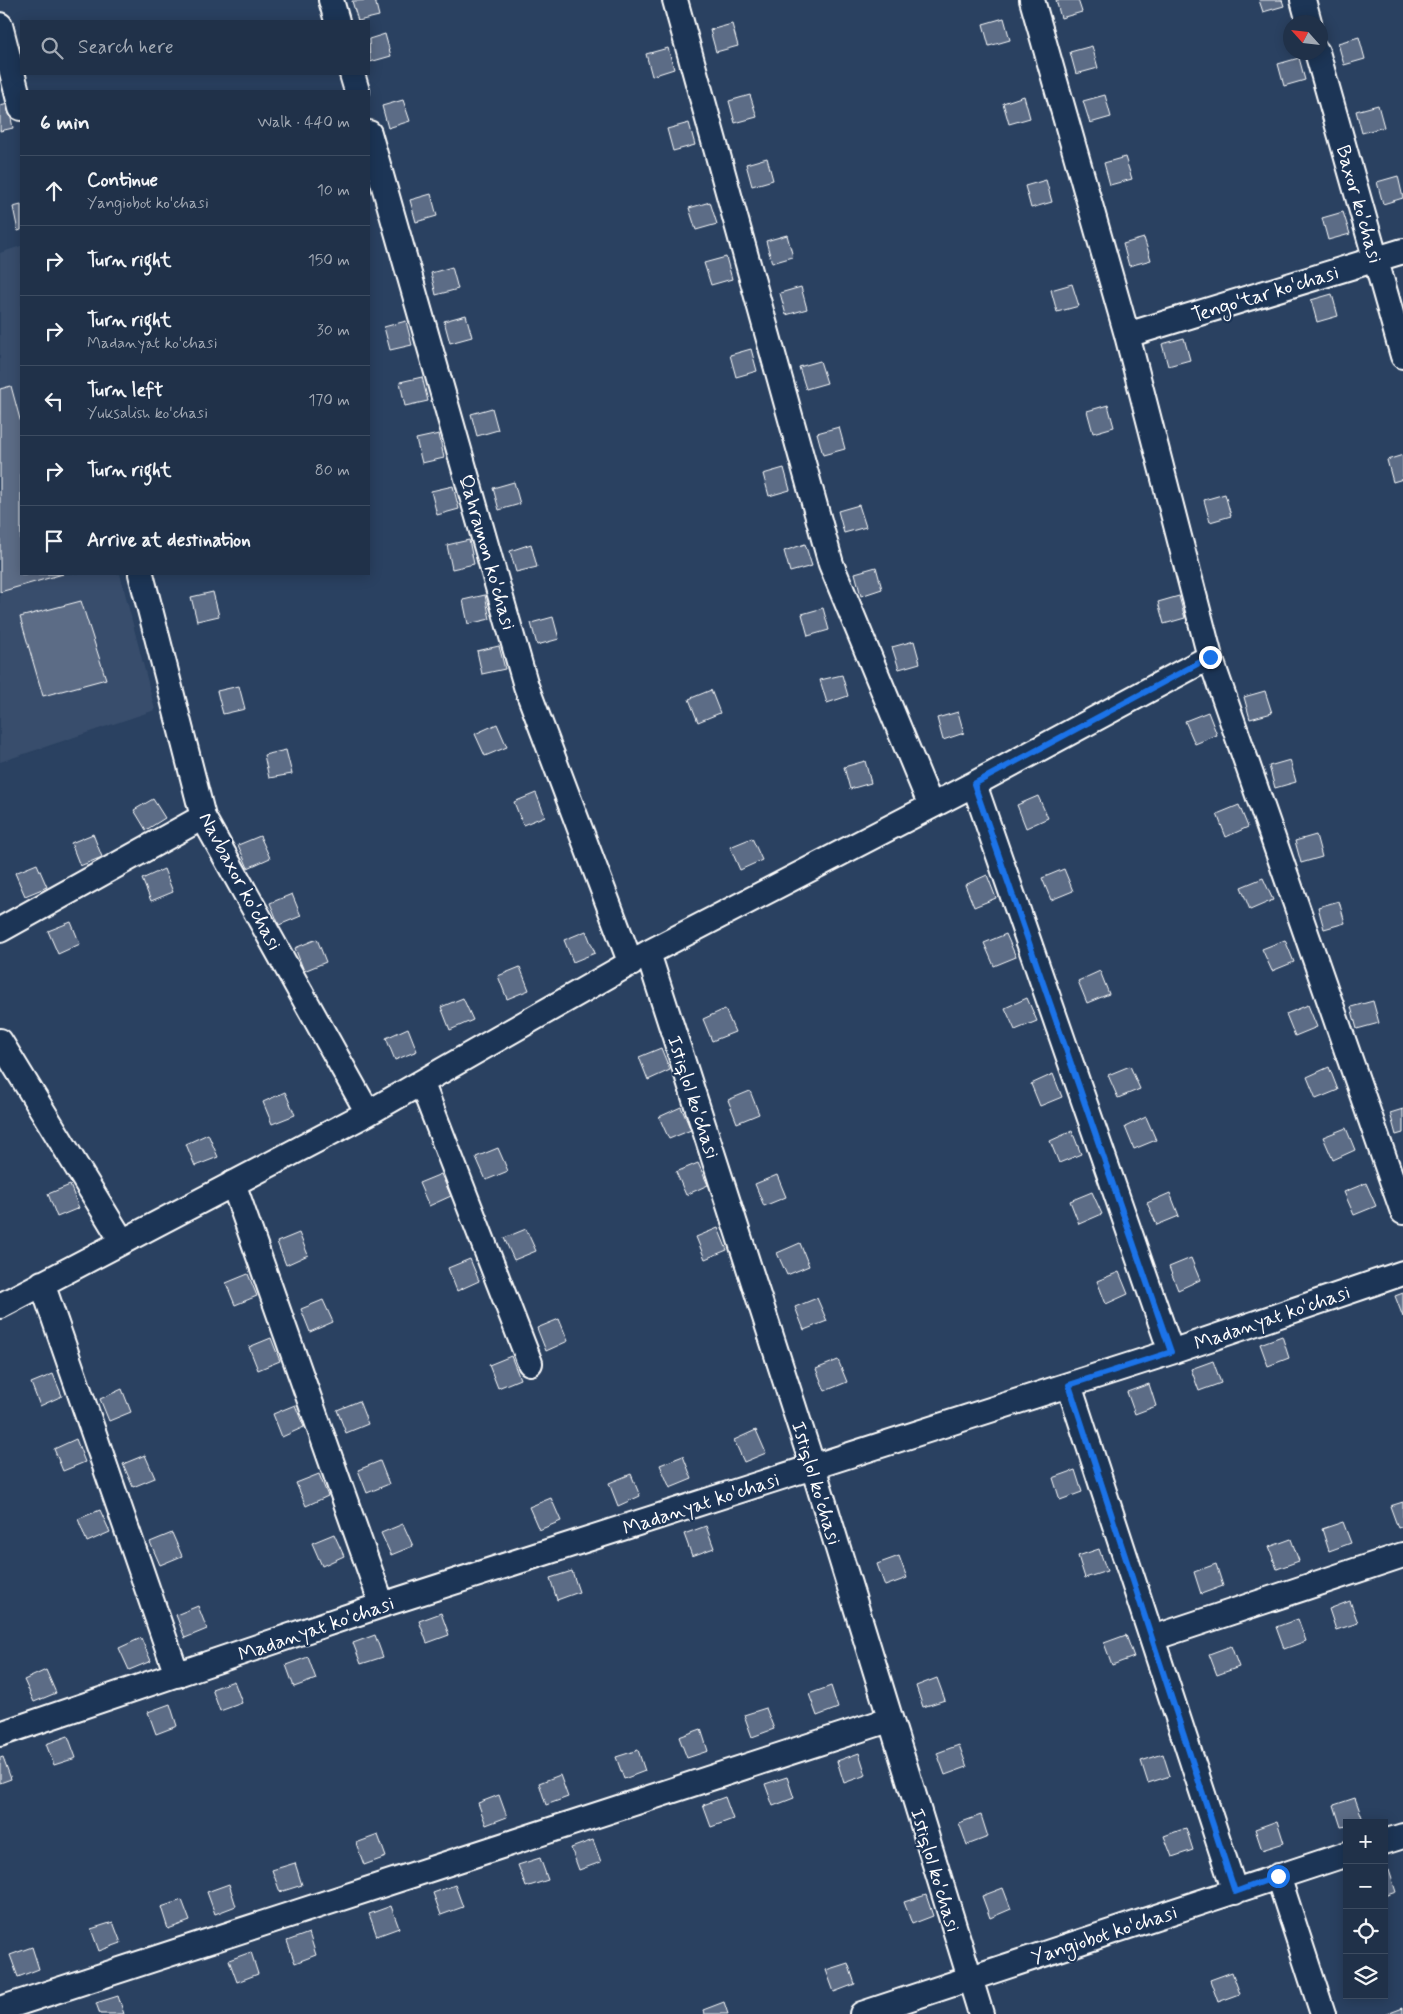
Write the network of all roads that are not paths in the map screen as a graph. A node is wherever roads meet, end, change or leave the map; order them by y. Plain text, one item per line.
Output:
1 (331, 0) edge
2 (675, 0) edge
3 (1032, 0) edge
4 (1303, 0) edge
5 (1307, 15) edge
6 (337, 20) edge
7 (0, 25) edge
8 (1319, 60) edge
9 (352, 75) edge
10 (357, 90) edge
11 (20, 104) edge
12 (370, 137) edge
13 (1403, 251) edge
14 (1376, 259) junction
15 (1126, 335) junction
16 (1403, 356) edge
17 (141, 575) edge
18 (1210, 657) junction
19 (974, 784) junction
20 (931, 806) junction
21 (203, 817) junction
22 (0, 930) edge
23 (640, 959) junction
24 (0, 1042) edge
25 (422, 1084) junction
26 (368, 1113) junction
27 (233, 1183) junction
28 (1403, 1212) edge
29 (122, 1241) junction
30 (1403, 1273) edge
31 (42, 1283) junction
32 (0, 1306) edge
33 (1171, 1352) junction
34 (530, 1363) dead end
35 (1069, 1385) junction
36 (813, 1467) junction
37 (1403, 1554) edge
38 (382, 1605) junction
39 (1154, 1638) junction
40 (177, 1675) junction
41 (889, 1720) junction
42 (0, 1734) edge
43 (1403, 1836) edge
44 (1388, 1841) edge
45 (1343, 1855) edge
46 (1278, 1876) junction
47 (1235, 1892) junction
48 (970, 1977) junction
49 (0, 2009) edge
50 (862, 2014) edge
51 (981, 2014) edge
52 (1323, 2014) edge

1 - 6 street
2 - 20 street
3 - 15 street
4 - 5 street
7 - 11 street
8 - 14 street, Baxor ko'chasi
9 - 10 street
12 - 23 street, Qahramon ko'chasi
13 - 14 street, Tengo'tar ko'chasi
14 - 15 street, Tengo'tar ko'chasi
14 - 16 street, Baxor ko'chasi
15 - 18 street
17 - 21 street, Navbaxor ko'chasi
18 - 19 street
18 - 28 street
19 - 20 street
19 - 33 street
20 - 23 street
21 - 22 street
21 - 26 street, Navbaxor ko'chasi
23 - 25 street
23 - 36 street, Istiqlol ko'chasi
24 - 29 street
25 - 26 street
25 - 34 street
26 - 27 street
27 - 29 street
27 - 38 street
29 - 31 street
30 - 33 street, Madanyat ko'chasi
31 - 32 street
31 - 40 street
33 - 35 street, Madanyat ko'chasi
35 - 36 street, Madanyat ko'chasi
35 - 39 street
36 - 38 street, Madanyat ko'chasi
36 - 41 street, Istiqlol ko'chasi
37 - 39 street
38 - 40 street, Madanyat ko'chasi
39 - 47 street
40 - 42 street, Madanyat ko'chasi
41 - 48 street, Istiqlol ko'chasi
41 - 49 street
43 - 44 street
45 - 46 street, Yangiobot ko'chasi
46 - 47 street, Yangiobot ko'chasi
46 - 52 street
47 - 48 street, Yangiobot ko'chasi
48 - 50 street, Yangiobot ko'chasi
48 - 51 street, Istiqlol ko'chasi

